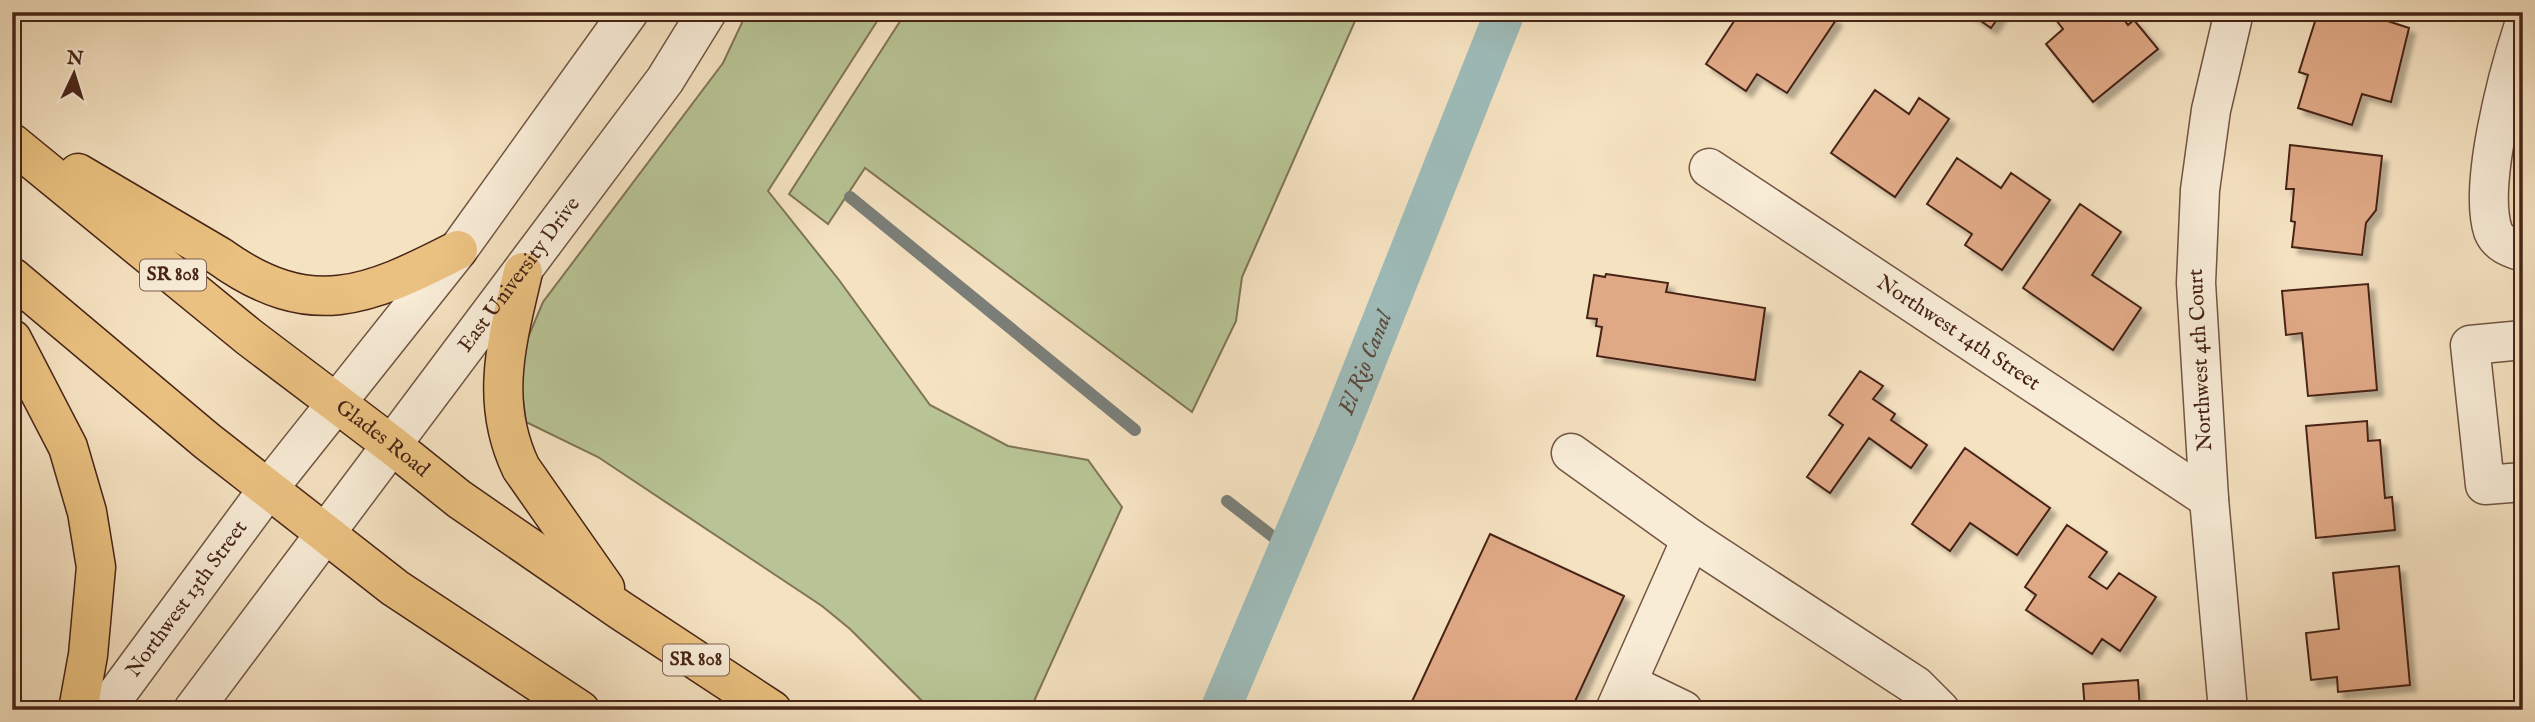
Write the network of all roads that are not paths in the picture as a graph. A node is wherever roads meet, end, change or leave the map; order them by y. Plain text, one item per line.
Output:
1 (629, 12) edge
2 (707, 12) edge
3 (2234, 12) edge
4 (2523, 28) edge
5 (12, 134) edge
6 (12, 143) edge
7 (1709, 168) dead end
8 (458, 250) junction
9 (2523, 251) edge
10 (523, 272) junction
11 (12, 277) edge
12 (12, 339) edge
13 (2523, 340) edge
14 (337, 403) junction
15 (393, 446) junction
16 (1571, 453) dead end
17 (2523, 482) edge
18 (268, 489) junction
19 (2209, 499) junction
20 (325, 533) junction
21 (1691, 540) junction
22 (620, 610) junction
23 (1621, 697) edge
24 (78, 710) edge
25 (105, 710) edge
26 (193, 710) edge
27 (580, 710) edge
28 (772, 710) edge
29 (1683, 710) edge
30 (1941, 710) edge
31 (2228, 710) edge

1 - 8 street
2 - 10 street, East University Drive
3 - 19 street, Northwest 4th Court
4 - 9 street
5 - 8 main road
6 - 14 main road, Glades Road / SR 808
7 - 19 street, Northwest 14th Street
8 - 14 street
10 - 15 street, East University Drive
10 - 22 main road
11 - 18 main road
12 - 24 main road
13 - 17 street
14 - 15 main road, Glades Road / SR 808
14 - 18 street
15 - 20 street, East University Drive
15 - 22 main road, Glades Road / SR 808
16 - 21 street
18 - 20 main road
18 - 25 street, Northwest 13th Street
19 - 31 street, Northwest 4th Court
20 - 26 street
20 - 27 main road
21 - 23 street
21 - 30 street
22 - 28 main road, Glades Road / SR 808
23 - 29 street

